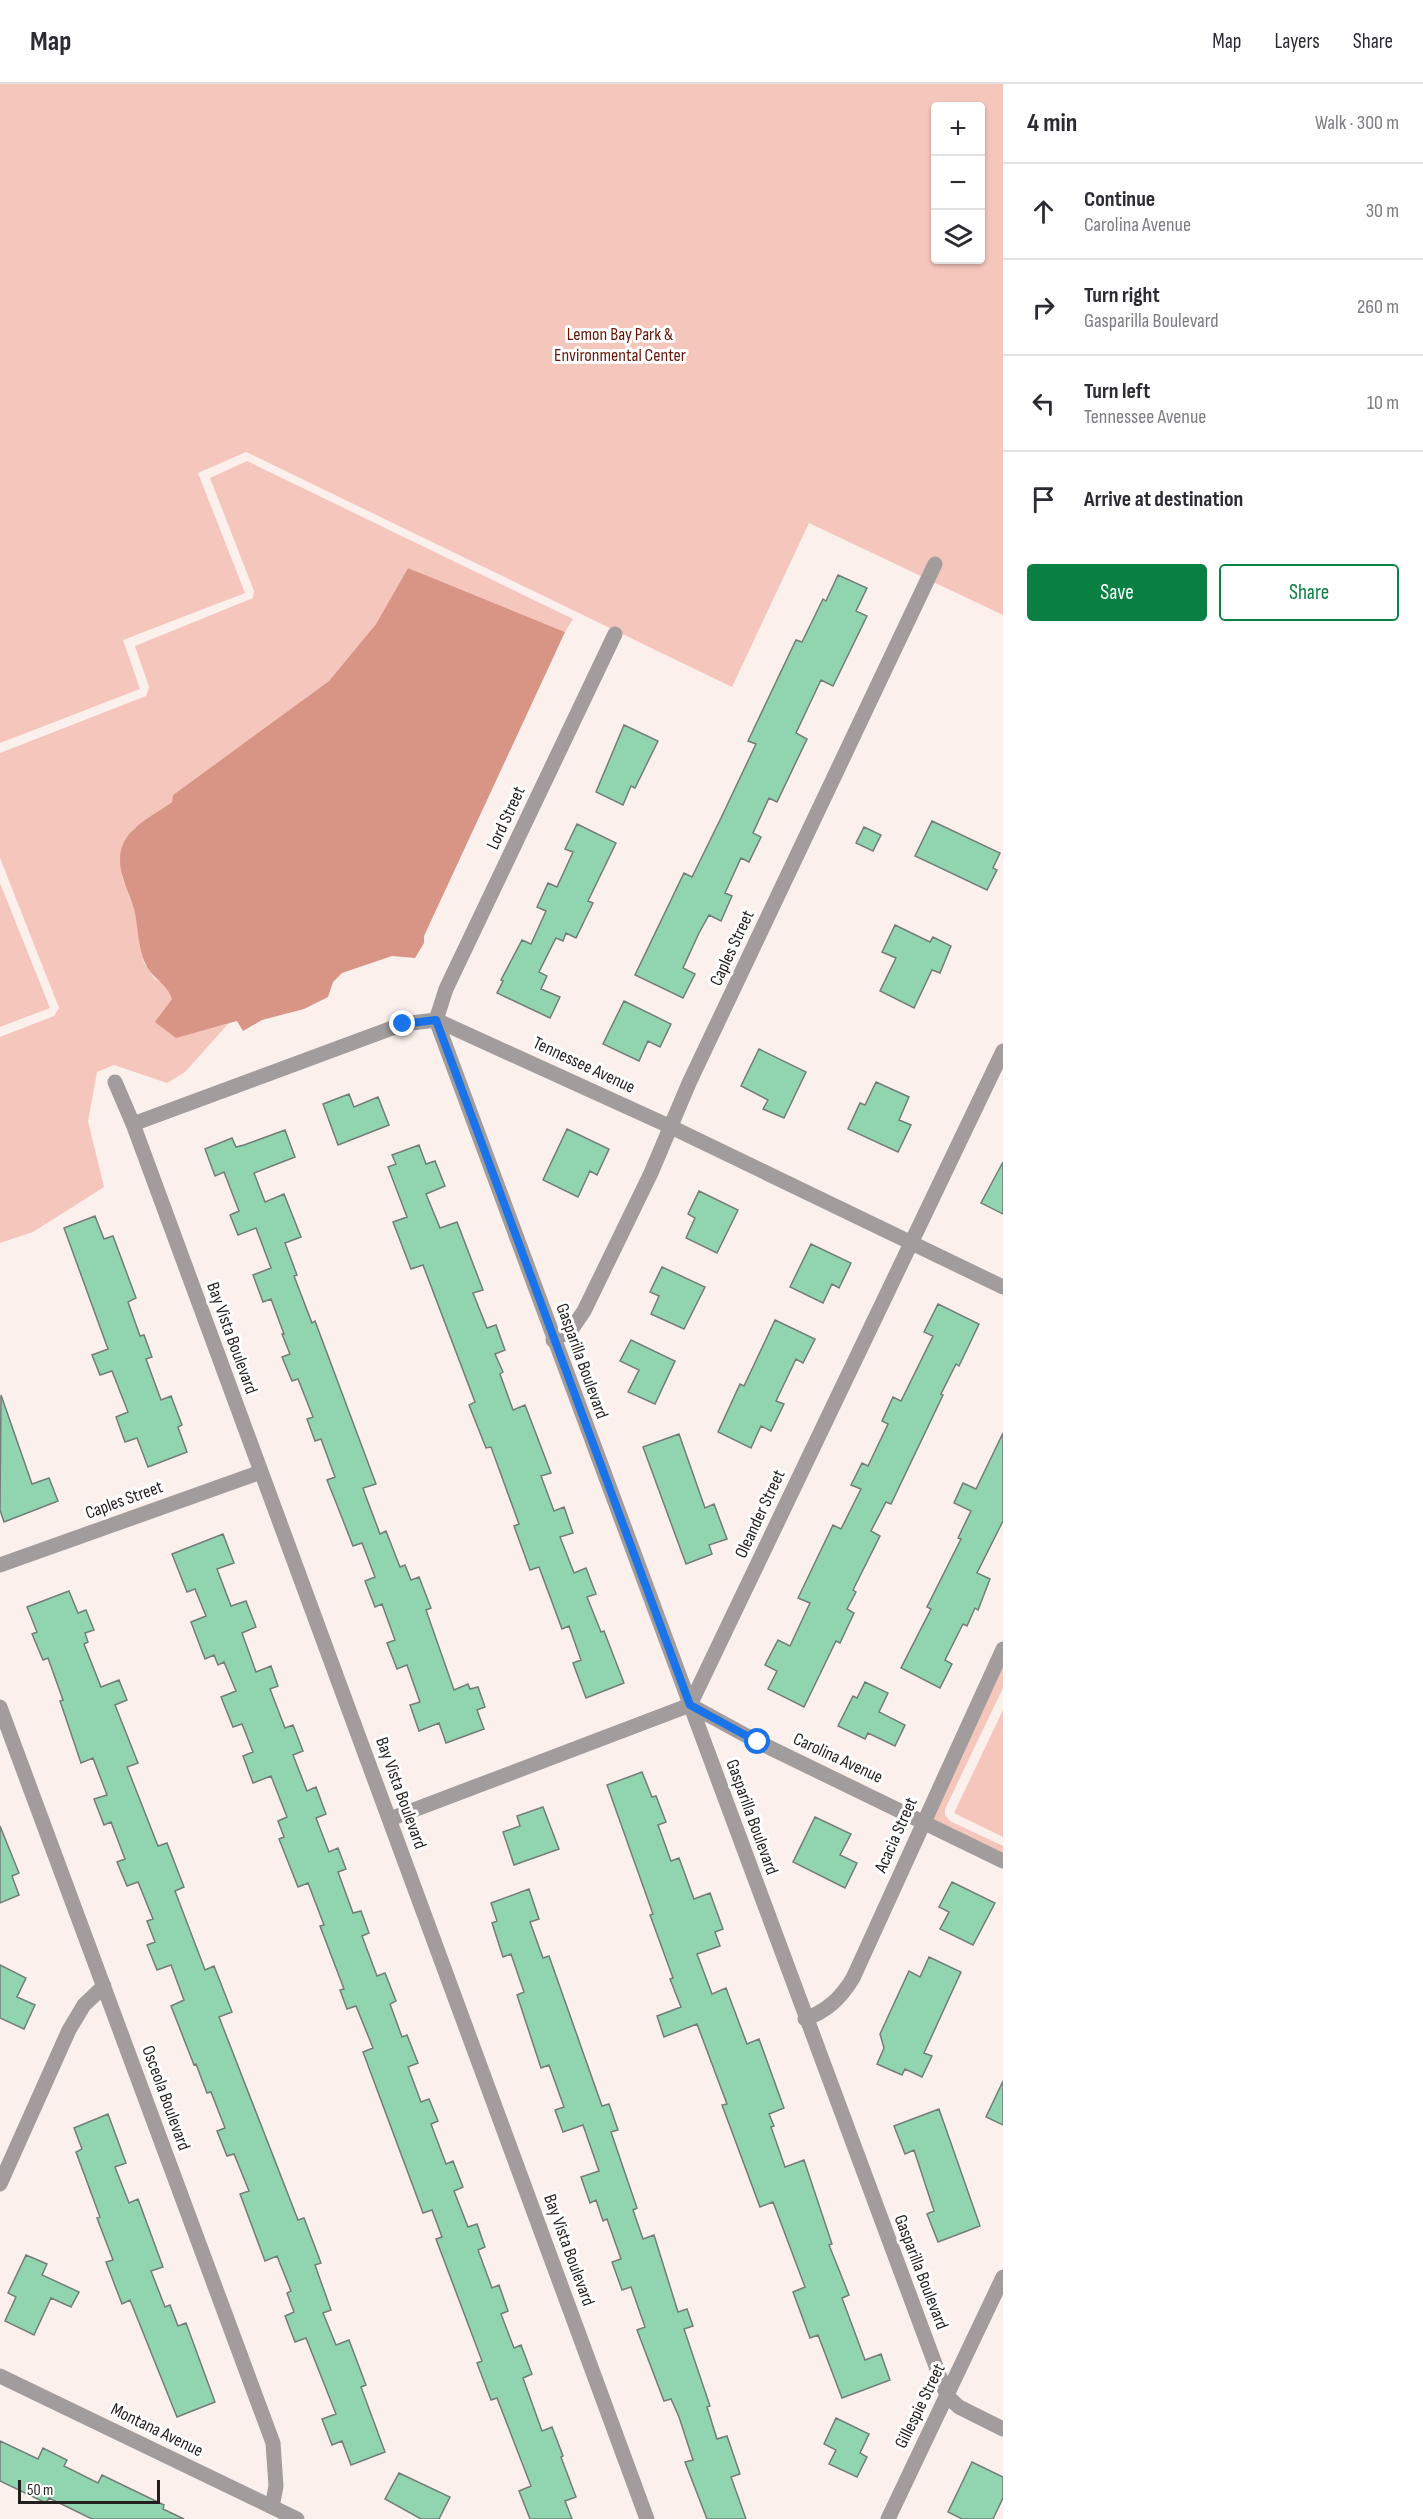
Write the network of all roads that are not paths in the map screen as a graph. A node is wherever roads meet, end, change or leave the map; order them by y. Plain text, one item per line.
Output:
1 (935, 564) dead end
2 (615, 634) dead end
3 (436, 1020) junction
4 (1003, 1051) edge
5 (115, 1083) dead end
6 (133, 1124) junction
7 (669, 1126) junction
8 (911, 1241) junction
9 (1003, 1287) edge
10 (553, 1340) junction
11 (261, 1472) junction
12 (0, 1565) edge
13 (1003, 1649) edge
14 (690, 1705) junction
15 (0, 1707) edge
16 (390, 1819) junction
17 (924, 1822) junction
18 (1003, 1861) edge
19 (104, 1986) junction
20 (805, 2019) junction
21 (0, 2184) edge
22 (1003, 2277) edge
23 (0, 2376) edge
24 (946, 2396) junction
25 (1003, 2429) edge
26 (272, 2507) junction
27 (297, 2519) edge
28 (647, 2519) edge
29 (888, 2519) edge

1 - 7 street, Caples Street
2 - 3 street, Lord Street
3 - 6 street
3 - 7 street, Tennessee Avenue
3 - 10 street, Gasparilla Boulevard
4 - 8 street, Oleander Street
5 - 6 street, Bay Vista Boulevard
6 - 11 street, Bay Vista Boulevard
7 - 8 street, Tennessee Avenue
7 - 10 street, Caples Street
8 - 9 street, Tennessee Avenue
8 - 14 street, Oleander Street
10 - 14 street, Gasparilla Boulevard
11 - 12 street, Caples Street
11 - 16 street, Bay Vista Boulevard
13 - 17 street, Acacia Street
14 - 16 street
14 - 17 street, Carolina Avenue
14 - 20 street, Gasparilla Boulevard
15 - 19 street, Osceola Boulevard
16 - 28 street, Bay Vista Boulevard
17 - 18 street, Carolina Avenue
17 - 20 street, Acacia Street
19 - 21 street
19 - 26 street, Osceola Boulevard
20 - 24 street, Gasparilla Boulevard
22 - 24 street, Gillespie Street
23 - 26 street, Montana Avenue
24 - 25 street
24 - 29 street, Gillespie Street
26 - 27 street, Montana Avenue

